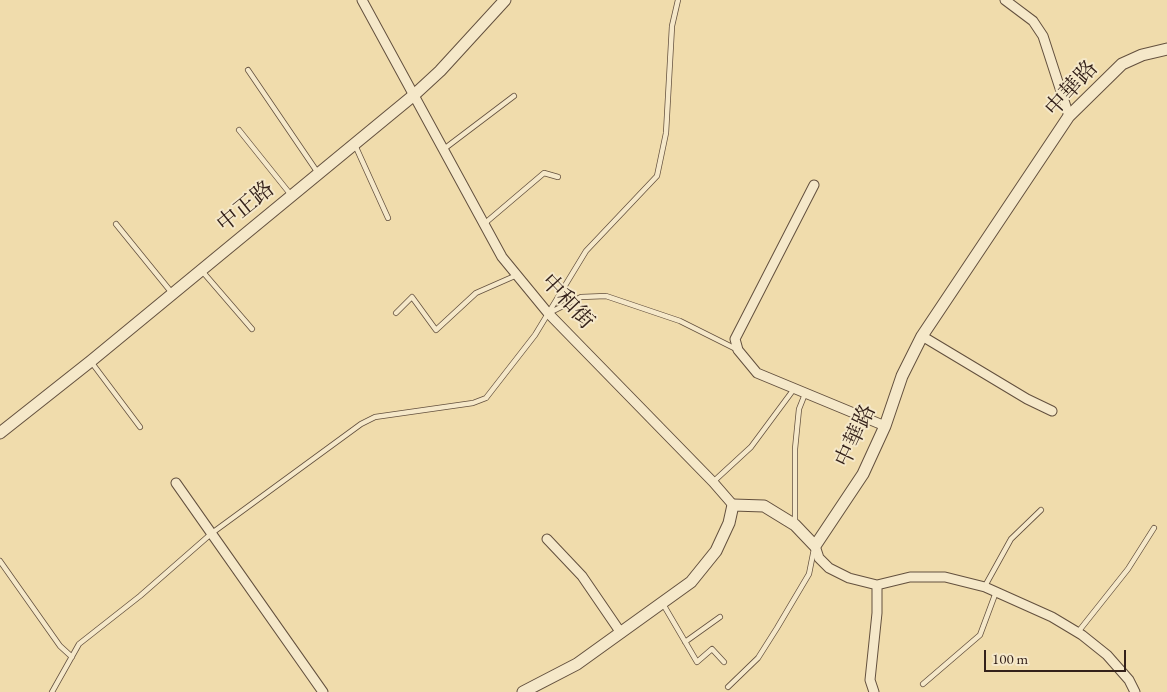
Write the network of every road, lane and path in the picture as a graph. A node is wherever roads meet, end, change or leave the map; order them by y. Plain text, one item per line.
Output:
1 (362, 0) edge
2 (505, 0) edge
3 (678, 0) edge
4 (1005, 0) edge
5 (1167, 49) edge
6 (248, 70) dead end
7 (414, 95) junction
8 (514, 96) dead end
9 (1069, 116) junction
10 (238, 130) dead end
11 (355, 145) junction
12 (444, 149) junction
13 (319, 174) junction
14 (558, 177) dead end
15 (814, 185) dead end
16 (292, 196) junction
17 (388, 218) dead end
18 (116, 224) dead end
19 (484, 224) junction
20 (201, 270) junction
21 (517, 275) junction
22 (172, 293) junction
23 (548, 313) junction
24 (396, 314) dead end
25 (252, 329) dead end
26 (922, 336) junction
27 (738, 350) junction
28 (91, 362) junction
29 (794, 390) junction
30 (805, 394) junction
31 (1052, 411) dead end
32 (885, 426) junction
33 (140, 427) dead end
34 (0, 433) edge
35 (714, 482) junction
36 (176, 483) dead end
37 (733, 505) junction
38 (1041, 510) dead end
39 (795, 524) junction
40 (1154, 528) dead end
41 (212, 533) junction
42 (547, 539) dead end
43 (815, 546) junction
44 (0, 561) edge
45 (877, 585) junction
46 (985, 587) junction
47 (996, 592) junction
48 (663, 604) junction
49 (720, 617) dead end
50 (1078, 632) junction
51 (621, 633) junction
52 (685, 642) junction
53 (72, 657) junction
54 (724, 662) dead end
55 (923, 684) dead end
56 (728, 687) dead end
57 (52, 692) edge
58 (323, 692) edge
59 (523, 692) edge
60 (874, 692) edge
61 (1135, 692) edge

1 - 7 street, 中和街
2 - 7 street, 中正路
3 - 23 lane
4 - 9 street
5 - 9 street, 中華路
6 - 13 lane
7 - 11 street, 中正路
7 - 12 street, 中和街
8 - 12 lane
9 - 26 street, 中華路
10 - 16 lane
11 - 13 street, 中正路
11 - 17 lane
12 - 19 street, 中和街
13 - 16 street, 中正路
14 - 19 lane
15 - 27 street
16 - 20 street, 中正路
18 - 22 lane
19 - 21 street, 中和街
20 - 22 street, 中正路
20 - 25 lane
21 - 23 street, 中和街
21 - 24 lane
22 - 28 street, 中正路
23 - 27 lane
23 - 35 street, 中和街
23 - 41 lane
26 - 31 street
26 - 32 street, 中華路
27 - 29 street
28 - 33 lane
28 - 34 street, 中正路
29 - 30 street
29 - 35 lane
30 - 32 street
30 - 39 lane
32 - 43 street, 中華路
35 - 37 street, 中和街
36 - 41 street
37 - 39 street
37 - 48 street
38 - 46 lane
39 - 43 street
40 - 50 lane
41 - 53 lane
41 - 58 street
42 - 51 street
43 - 45 street
43 - 56 lane
44 - 53 lane
45 - 46 street
45 - 60 street
46 - 47 street
47 - 50 street
47 - 55 lane
48 - 51 street
48 - 52 lane
49 - 52 lane
50 - 61 street
51 - 59 street
52 - 54 lane
53 - 57 lane

